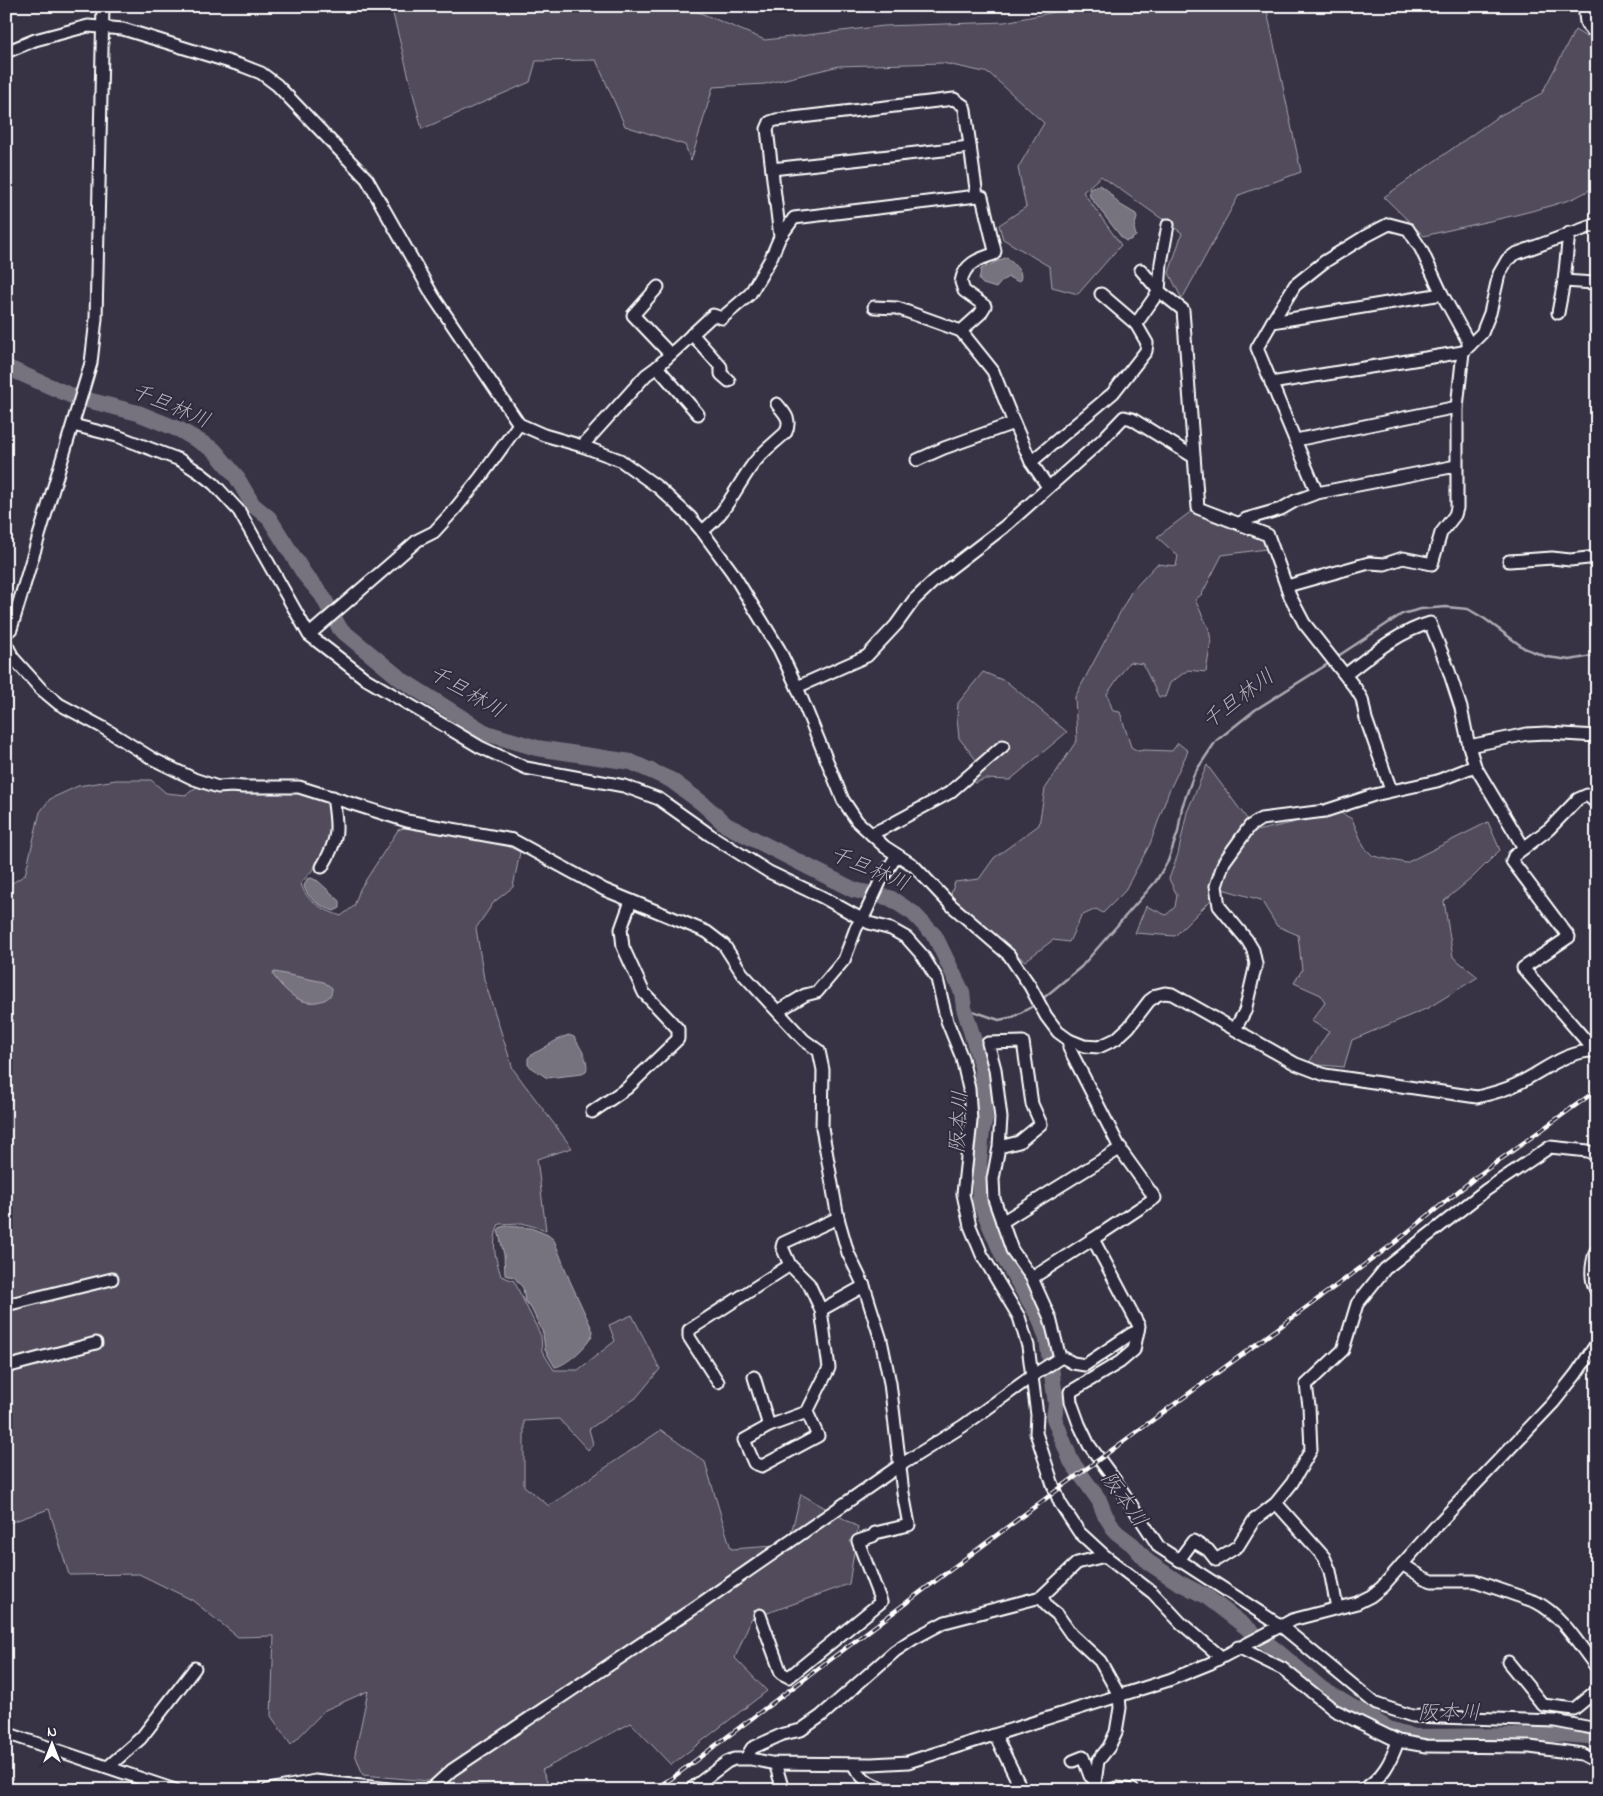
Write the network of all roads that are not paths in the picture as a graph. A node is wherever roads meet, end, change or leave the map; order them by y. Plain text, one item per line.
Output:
1 (103, 6) edge
2 (1585, 6) edge
3 (104, 28) junction
4 (1597, 31) edge
5 (6, 52) edge
6 (970, 147) junction
7 (772, 169) junction
8 (977, 196) junction
9 (1597, 224) edge
10 (1168, 225) dead end
11 (1569, 233) junction
12 (780, 237) junction
13 (1140, 270) dead end
14 (1564, 281) junction
15 (1597, 286) edge
16 (658, 287) dead end
17 (1159, 291) junction
18 (1101, 294) dead end
19 (1442, 294) junction
20 (874, 307) dead end
21 (1558, 313) dead end
22 (1272, 322) junction
23 (1136, 324) junction
24 (961, 331) junction
25 (692, 334) junction
26 (1466, 348) junction
27 (670, 354) junction
28 (657, 367) junction
29 (729, 381) dead end
30 (1271, 383) junction
31 (777, 404) dead end
32 (1457, 407) junction
33 (698, 414) dead end
34 (73, 421) junction
35 (1014, 423) junction
36 (519, 424) junction
37 (1296, 440) junction
38 (582, 446) junction
39 (1194, 457) junction
40 (917, 460) dead end
41 (1031, 462) junction
42 (1456, 466) junction
43 (1048, 487) junction
44 (1317, 493) junction
45 (1239, 524) junction
46 (702, 531) junction
47 (1597, 557) edge
48 (1508, 561) dead end
49 (1287, 586) junction
50 (6, 633) edge
51 (311, 633) dead end
52 (6, 644) edge
53 (1343, 672) junction
54 (797, 686) junction
55 (1597, 736) edge
56 (1003, 746) dead end
57 (1468, 746) junction
58 (1475, 766) junction
59 (1392, 790) junction
60 (333, 797) junction
61 (1597, 804) edge
62 (871, 834) junction
63 (1524, 848) junction
64 (897, 855) junction
65 (322, 867) dead end
66 (631, 900) junction
67 (864, 916) junction
68 (778, 1011) junction
69 (1236, 1030) junction
70 (1070, 1040) junction
71 (1596, 1051) edge
72 (592, 1112) dead end
73 (999, 1148) junction
74 (1120, 1148) junction
75 (1597, 1156) edge
76 (838, 1218) junction
77 (1002, 1222) junction
78 (1092, 1239) junction
79 (1597, 1252) edge
80 (790, 1265) junction
81 (1032, 1278) junction
82 (112, 1280) dead end
83 (864, 1286) junction
84 (1597, 1289) edge
85 (6, 1305) edge
86 (821, 1310) junction
87 (1138, 1331) junction
88 (1597, 1342) edge
89 (96, 1343) dead end
90 (1060, 1358) junction
91 (6, 1367) edge
92 (1032, 1376) junction
93 (754, 1377) dead end
94 (718, 1382) dead end
95 (807, 1412) junction
96 (769, 1426) junction
97 (899, 1466) junction
98 (1276, 1503) junction
99 (1105, 1556) junction
100 (1179, 1560) junction
101 (1402, 1564) junction
102 (1041, 1597) junction
103 (1336, 1608) junction
104 (760, 1615) dead end
105 (1278, 1627) junction
106 (1242, 1645) junction
107 (1221, 1657) junction
108 (1508, 1662) dead end
109 (195, 1668) dead end
110 (1597, 1668) edge
111 (1597, 1690) edge
112 (1119, 1695) junction
113 (1597, 1729) edge
114 (6, 1733) edge
115 (995, 1735) junction
116 (1398, 1741) junction
117 (746, 1758) junction
118 (1073, 1761) dead end
119 (1597, 1762) edge
120 (775, 1763) junction
121 (852, 1764) junction
122 (108, 1767) junction
123 (1095, 1785) edge
124 (175, 1790) edge
125 (268, 1790) edge
126 (399, 1790) edge
127 (430, 1790) edge
128 (690, 1790) edge
129 (782, 1790) edge
130 (894, 1790) edge
131 (1022, 1790) edge
132 (1110, 1790) edge
133 (1133, 1790) edge
134 (1362, 1790) edge

1 - 3 street
2 - 4 street
3 - 5 street
3 - 34 street
3 - 36 street
6 - 7 street
6 - 7 street
6 - 8 street
7 - 12 street
8 - 12 street
8 - 24 street
9 - 11 street
10 - 17 street
11 - 14 street
11 - 26 street
12 - 25 street
13 - 17 street
14 - 15 street
14 - 21 street
16 - 27 street
17 - 23 street
17 - 39 street
18 - 23 street
19 - 22 street
19 - 22 street
19 - 26 street
20 - 24 street
22 - 30 street
23 - 41 street
24 - 35 street
25 - 27 street
25 - 29 street
26 - 30 street
26 - 32 street
27 - 28 street
28 - 33 street
28 - 38 street
30 - 37 street
31 - 46 street
32 - 37 street
32 - 42 street
34 - 50 street
34 - 67 street
35 - 40 street
35 - 41 street
36 - 38 street
36 - 51 street
37 - 44 street
38 - 46 street
39 - 43 street
39 - 45 street
41 - 43 street
42 - 44 street
42 - 49 street
43 - 54 street
44 - 45 street
45 - 49 street
46 - 54 street
47 - 48 street
49 - 53 street
52 - 60 street
53 - 57 street
53 - 59 street
54 - 62 street
55 - 57 street
56 - 62 street
57 - 58 street
58 - 59 street
58 - 63 street
59 - 69 street
60 - 65 street
60 - 66 street
61 - 63 street
62 - 64 street
63 - 71 street
64 - 67 street
64 - 70 street
66 - 68 street
66 - 72 street
67 - 68 street
67 - 92 street
68 - 76 street
69 - 70 street
69 - 71 street
70 - 74 street
73 - 73 street
73 - 77 street
74 - 77 street
74 - 78 street
75 - 98 street
76 - 80 street
76 - 83 street
77 - 81 street
78 - 81 street
78 - 87 street
79 - 84 main road
80 - 86 street
80 - 94 street
81 - 90 street
82 - 85 street
83 - 86 street
83 - 97 street
86 - 95 street
87 - 90 street
87 - 100 street
88 - 101 street
89 - 91 street
90 - 92 street
92 - 97 street
92 - 99 street
93 - 96 street
95 - 96 street
95 - 96 street
97 - 104 street
97 - 127 street
98 - 100 street
98 - 103 street
99 - 102 street
99 - 107 street
100 - 105 street
101 - 103 street
101 - 110 street
102 - 112 street
102 - 117 street
103 - 105 street
105 - 106 street
105 - 113 street
106 - 107 street
106 - 116 street
107 - 112 street
108 - 111 street
109 - 122 street
112 - 115 street
112 - 123 street
114 - 122 street
115 - 121 street
115 - 131 street
116 - 119 street
116 - 134 street
117 - 120 street
117 - 128 street
118 - 123 street
120 - 121 street
120 - 129 street
121 - 130 street
122 - 124 street
125 - 126 street
132 - 133 street

